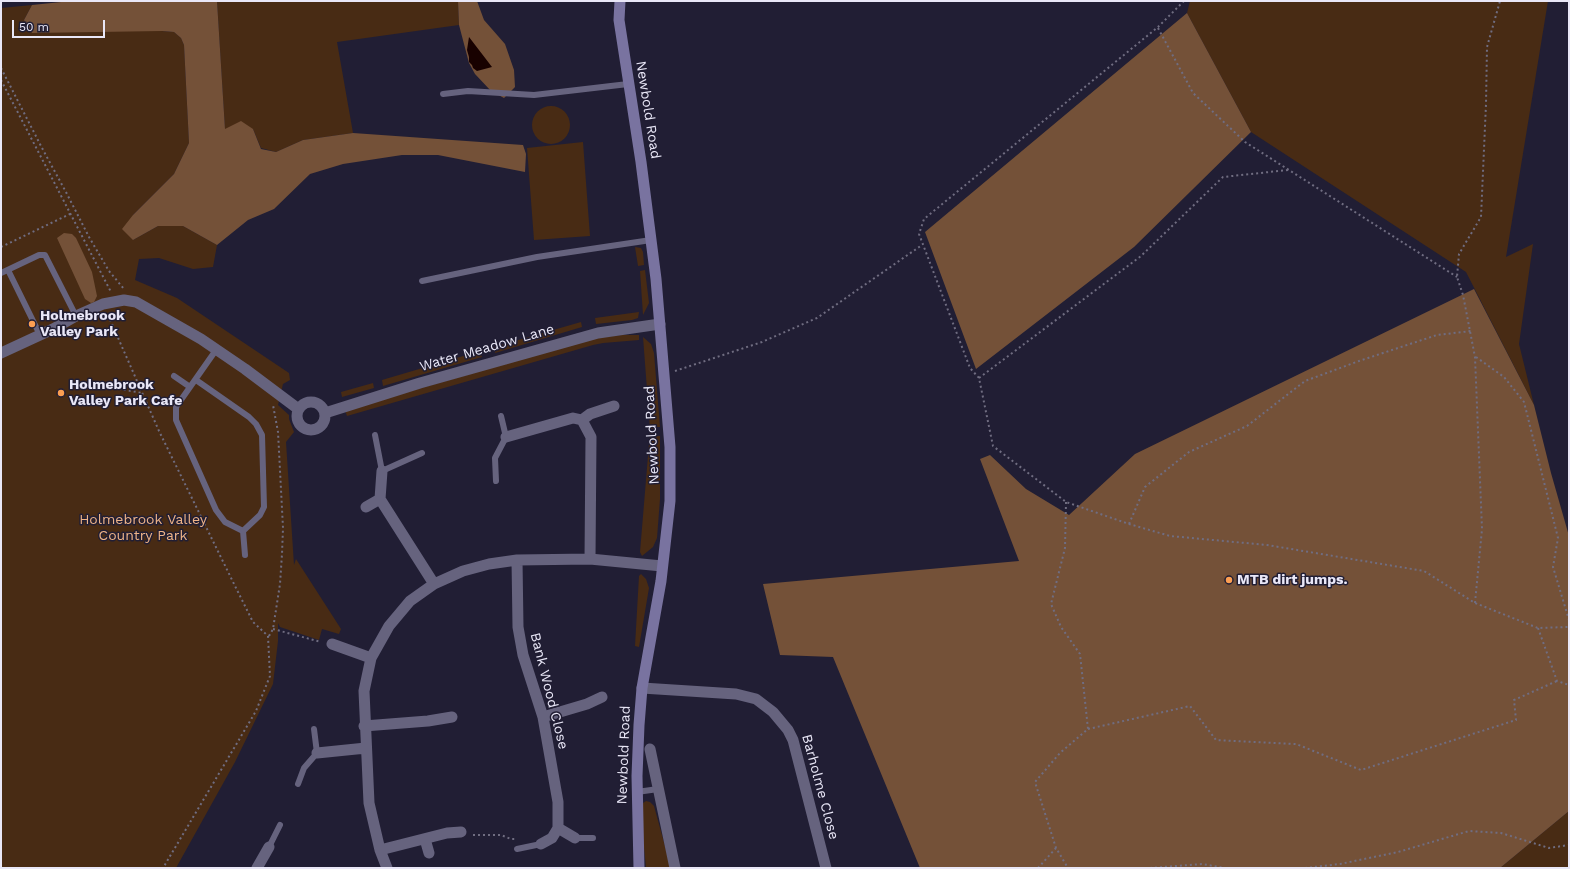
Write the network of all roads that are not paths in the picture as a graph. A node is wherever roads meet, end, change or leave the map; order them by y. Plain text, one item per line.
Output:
1 (620, 1) edge
2 (628, 84) junction
3 (443, 94) dead end
4 (651, 240) junction
5 (8, 270) junction
6 (1, 273) edge
7 (422, 281) dead end
8 (76, 316) junction
9 (660, 324) junction
10 (40, 335) junction
11 (216, 350) junction
12 (1, 353) edge
13 (174, 376) dead end
14 (196, 380) junction
15 (190, 387) junction
16 (614, 406) dead end
17 (297, 408) junction
18 (325, 413) junction
19 (501, 416) dead end
20 (582, 420) junction
21 (375, 434) dead end
22 (506, 437) junction
23 (422, 453) dead end
24 (382, 471) junction
25 (496, 482) dead end
26 (380, 500) junction
27 (366, 507) dead end
28 (243, 531) junction
29 (245, 555) dead end
30 (590, 559) junction
31 (517, 560) junction
32 (662, 566) junction
33 (434, 584) junction
34 (332, 644) road end
35 (371, 658) junction
36 (642, 688) junction
37 (602, 697) dead end
38 (452, 717) dead end
39 (543, 717) junction
40 (364, 726) junction
41 (314, 729) dead end
42 (366, 748) junction
43 (650, 749) dead end
44 (317, 753) junction
45 (298, 784) dead end
46 (658, 789) junction
47 (637, 792) junction
48 (280, 825) dead end
49 (558, 828) junction
50 (461, 832) road end
51 (575, 838) joint
52 (593, 838) dead end
53 (425, 839) junction
54 (541, 844) joint
55 (269, 847) joint
56 (518, 849) dead end
57 (380, 850) junction
58 (429, 853) dead end
59 (257, 868) edge
60 (387, 868) edge
61 (639, 868) edge
62 (676, 868) edge
63 (826, 868) edge

1 - 2 main road, Newbold Road
2 - 3 lane
2 - 4 main road, Newbold Road
4 - 7 lane
4 - 9 main road, Newbold Road
5 - 6 lane
5 - 8 lane
5 - 10 lane
8 - 10 street
8 - 11 street
9 - 18 street, Water Meadow Lane
9 - 32 main road, Newbold Road
10 - 12 street
11 - 14 lane
11 - 17 street
13 - 15 lane
14 - 15 lane
14 - 28 lane
15 - 28 lane
16 - 20 street
17 - 18 street
17 - 18 street
19 - 22 lane
20 - 22 street
20 - 30 street
21 - 24 lane
22 - 25 lane
23 - 24 lane
24 - 26 street
26 - 27 street
26 - 33 street
28 - 29 lane
30 - 31 street
30 - 32 street
31 - 33 street
31 - 39 street, Bank Wood Close
32 - 36 main road, Newbold Road
33 - 35 street
34 - 35 street
35 - 40 street
36 - 47 main road, Newbold Road
36 - 63 street, Barholme Close
37 - 39 street
38 - 40 street
39 - 49 street, Bank Wood Close
40 - 42 street
41 - 44 lane
42 - 44 street
42 - 57 street
43 - 46 street, Newbold Road
44 - 45 lane
46 - 47 lane
46 - 62 street, Newbold Road
47 - 61 main road, Newbold Road
48 - 55 lane
49 - 51 street
49 - 54 street
50 - 53 street
51 - 52 lane
53 - 57 street
53 - 58 street
54 - 56 lane
55 - 59 street
57 - 60 street

